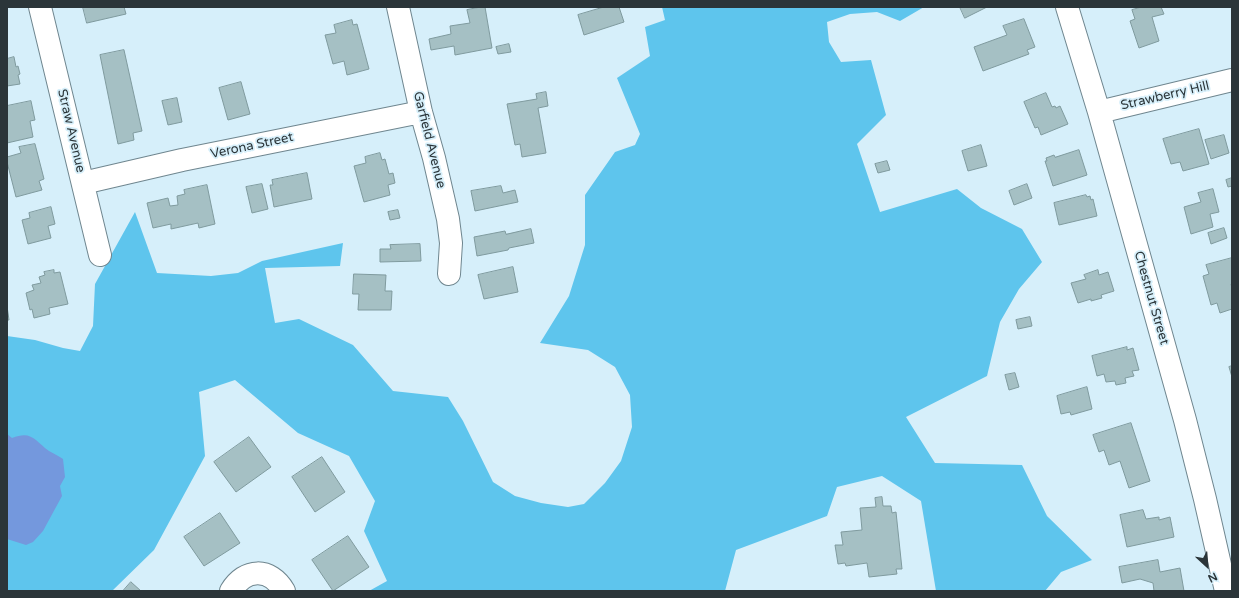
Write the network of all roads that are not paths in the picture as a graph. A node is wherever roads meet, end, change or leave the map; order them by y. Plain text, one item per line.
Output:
1 (40, 7) edge
2 (398, 7) edge
3 (1066, 7) edge
4 (1232, 80) edge
5 (421, 112) junction
6 (1099, 112) junction
7 (83, 183) junction
8 (100, 255) dead end
9 (449, 274) dead end
10 (231, 591) edge
11 (284, 591) edge
12 (1226, 591) edge

1 - 7 street, Straw Avenue
2 - 5 street, Garfield Avenue
3 - 6 street, Chestnut Street
4 - 6 street, Strawberry Hill
5 - 7 street, Verona Street
5 - 9 street, Garfield Avenue
6 - 12 street, Chestnut Street
7 - 8 street, Straw Avenue
10 - 11 street

